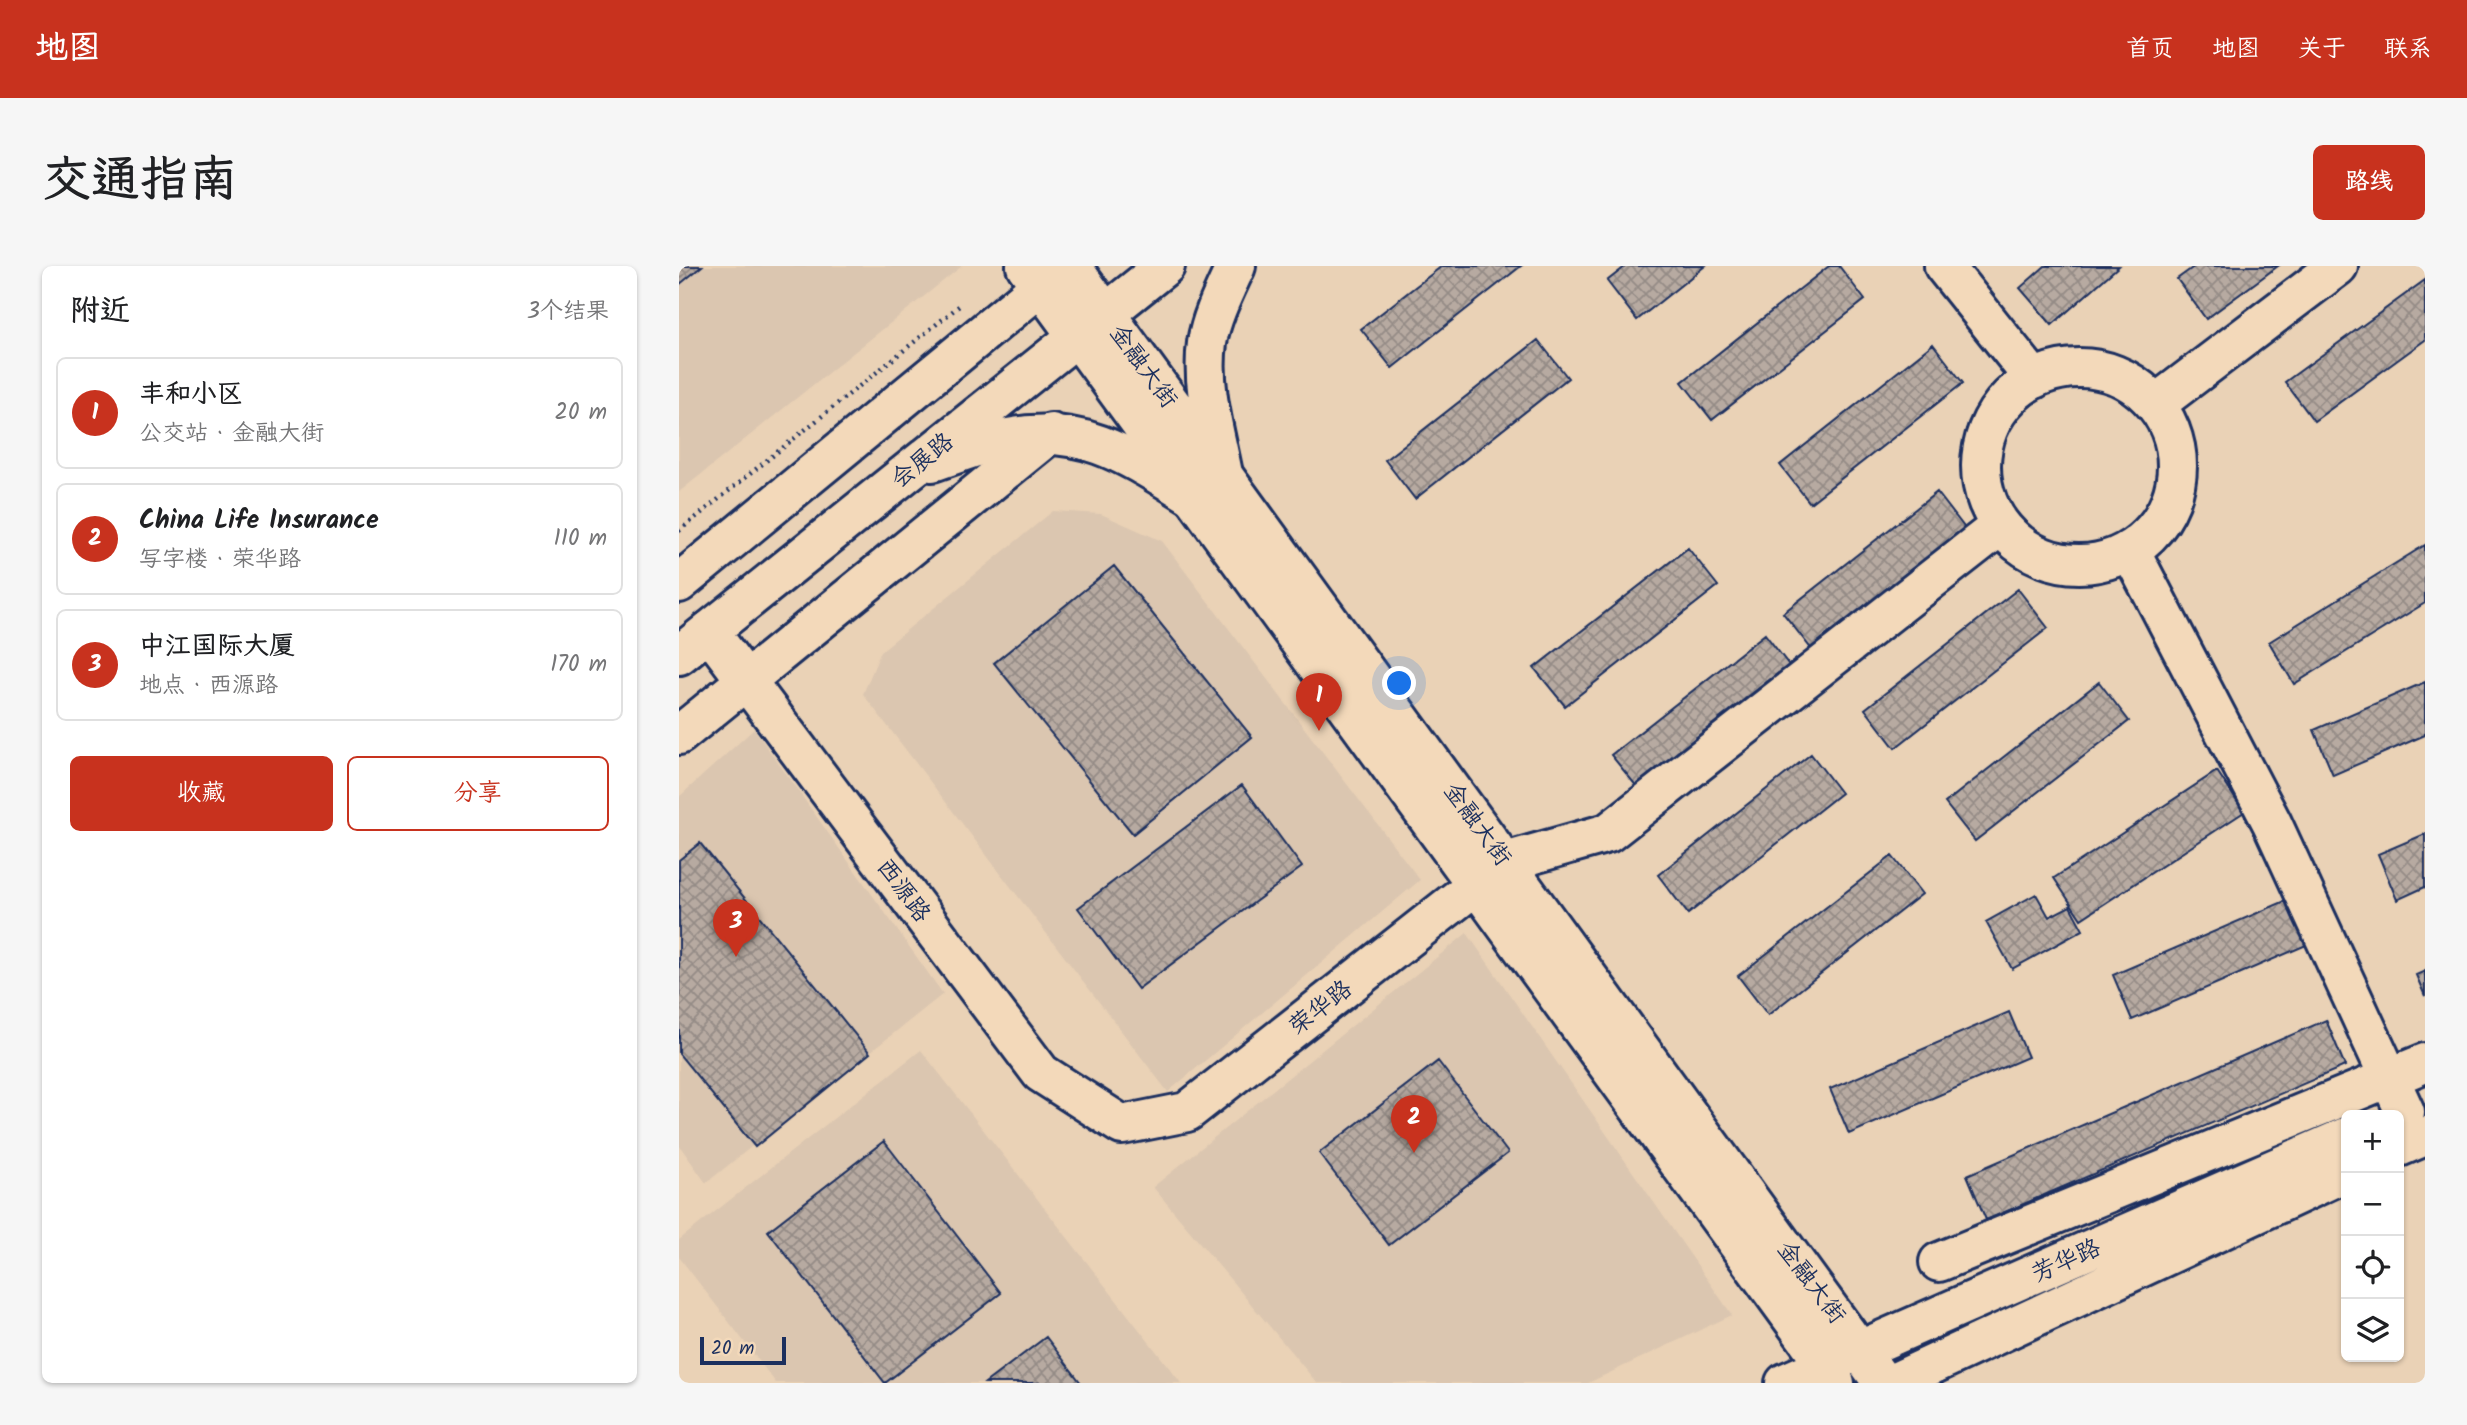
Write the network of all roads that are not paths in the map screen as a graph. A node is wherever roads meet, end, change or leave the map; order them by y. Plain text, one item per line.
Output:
1 (1165, 266) edge
2 (1236, 266) edge
3 (1944, 266) edge
4 (2338, 266) edge
5 (1051, 271) edge
6 (1091, 325) junction
7 (2034, 379) junction
8 (2156, 404) junction
9 (1051, 433) junction
10 (910, 470) junction
11 (1223, 474) junction
12 (1193, 496) junction
13 (2000, 526) junction
14 (2130, 550) junction
15 (679, 583) edge
16 (709, 631) junction
17 (679, 655) edge
18 (746, 681) junction
19 (679, 735) edge
20 (1505, 862) junction
21 (1475, 884) junction
22 (2425, 1063) edge
23 (2390, 1078) junction
24 (2410, 1123) edge
25 (1122, 1125) joint
26 (2341, 1140) edge
27 (2344, 1173) edge
28 (1939, 1262) dead end
29 (1861, 1349) junction
30 (1831, 1374) edge
31 (1786, 1383) edge
32 (1883, 1383) edge
33 (1893, 1383) edge

1 - 6 street, 会展路
2 - 11 street
3 - 7 street
4 - 8 street
5 - 6 street, 金融大街
5 - 15 street
6 - 10 street, 会展路
6 - 11 street, 金融大街
6 - 12 street, 金融大街
7 - 8 street
7 - 13 street
8 - 14 street
9 - 10 street
9 - 12 street
9 - 18 street
10 - 16 street, 会展路
11 - 20 street, 金融大街
12 - 21 street, 金融大街
13 - 14 street
13 - 20 street
14 - 23 street
16 - 17 street, 会展路
16 - 18 street, 西源路
18 - 19 street
18 - 25 street, 西源路
20 - 21 street, 荣华路
20 - 29 street, 金融大街
21 - 25 street, 荣华路
21 - 30 street, 金融大街
22 - 23 street
23 - 24 street
23 - 28 street
26 - 29 street, 芳华路
27 - 33 street, 芳华路
29 - 30 street, 芳华路
29 - 32 street, 金融大街
30 - 31 street, 芳华路

